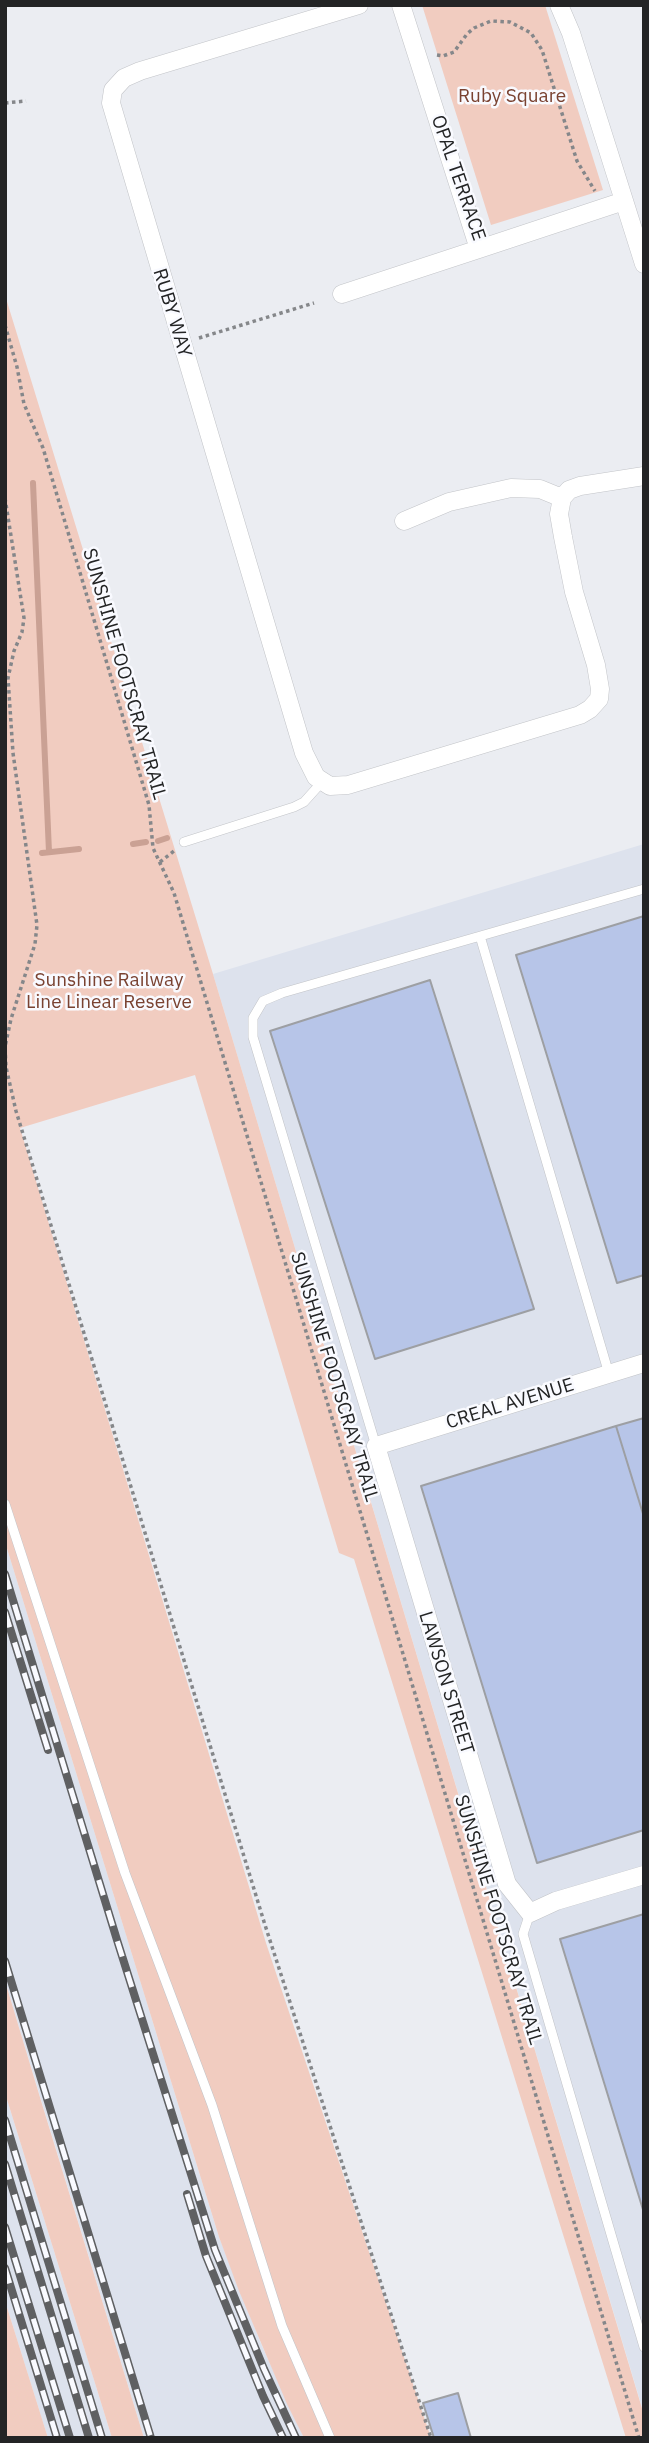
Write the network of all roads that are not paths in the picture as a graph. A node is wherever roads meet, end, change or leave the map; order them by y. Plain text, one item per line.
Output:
1 (359, 5) edge
2 (401, 5) edge
3 (559, 5) edge
4 (568, 5) edge
5 (571, 33) junction
6 (624, 201) junction
7 (479, 249) junction
8 (644, 264) edge
9 (342, 294) dead end
10 (644, 476) edge
11 (562, 498) junction
12 (404, 520) dead end
13 (322, 782) junction
14 (184, 842) dead end
15 (644, 889) edge
16 (480, 936) junction
17 (644, 1363) edge
18 (609, 1374) junction
19 (376, 1446) junction
20 (5, 1504) edge
21 (644, 1875) edge
22 (530, 1913) junction
23 (644, 2347) edge
24 (330, 2438) edge

1 - 13 street, RUBY WAY
2 - 7 street, OPAL TERRACE
3 - 5 street
4 - 5 street
5 - 6 street
6 - 7 street, OPAL TERRACE
6 - 8 street
7 - 9 street
10 - 11 street
11 - 12 street
11 - 13 street
13 - 14 lane
15 - 16 lane
16 - 18 lane
16 - 19 lane
17 - 18 street, CREAL AVENUE
18 - 19 street, CREAL AVENUE
19 - 22 street, LAWSON STREET
20 - 24 lane
21 - 22 street
22 - 23 lane

